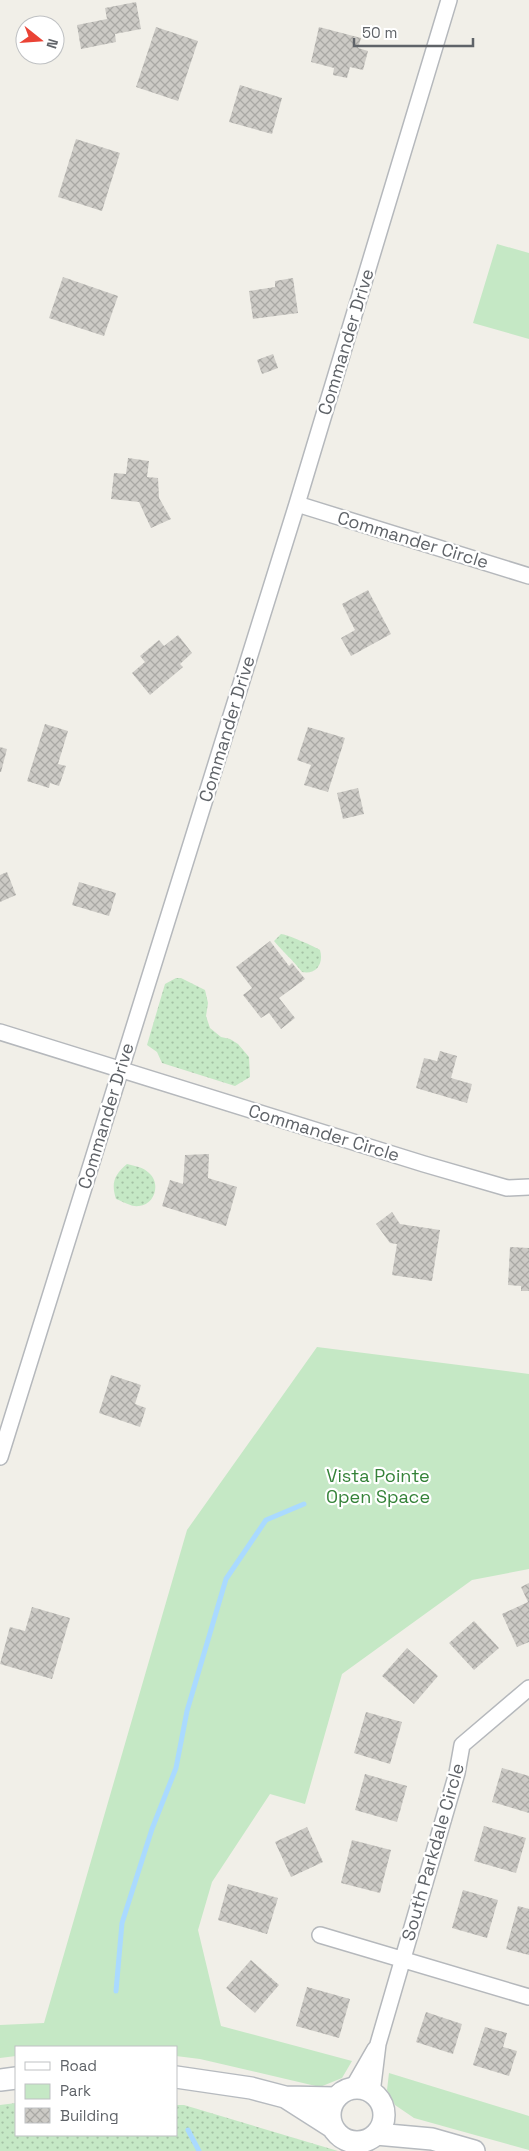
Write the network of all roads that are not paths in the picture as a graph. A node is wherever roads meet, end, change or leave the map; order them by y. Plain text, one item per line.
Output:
1 (450, 0) edge
2 (297, 504) junction
3 (529, 576) edge
4 (0, 1032) edge
5 (121, 1069) junction
6 (529, 1187) edge
7 (0, 1457) edge
8 (529, 1688) edge
9 (320, 1935) dead end
10 (402, 1960) junction
11 (529, 1997) edge
12 (378, 2044) junction
13 (178, 2077) edge
14 (15, 2078) edge
15 (0, 2080) edge
16 (344, 2093) junction
17 (372, 2093) junction
18 (285, 2097) junction
19 (384, 2112) junction
20 (332, 2127) junction
21 (376, 2134) junction
22 (432, 2139) junction
23 (474, 2151) edge

1 - 2 street, Commander Drive
2 - 3 street, Commander Circle
2 - 5 street, Commander Drive
4 - 5 street, Commander Circle
5 - 6 street, Commander Circle
5 - 7 street, Commander Drive
8 - 10 street, South Parkdale Circle
9 - 10 street
10 - 11 street
10 - 12 street, South Parkdale Circle
12 - 16 street, South Parkdale Circle
12 - 17 street, South Parkdale Circle
13 - 18 street
14 - 15 street
16 - 17 street
16 - 18 street
16 - 20 street
17 - 19 street
18 - 20 street
19 - 21 street
19 - 22 street
20 - 21 street
21 - 22 street
22 - 23 street

